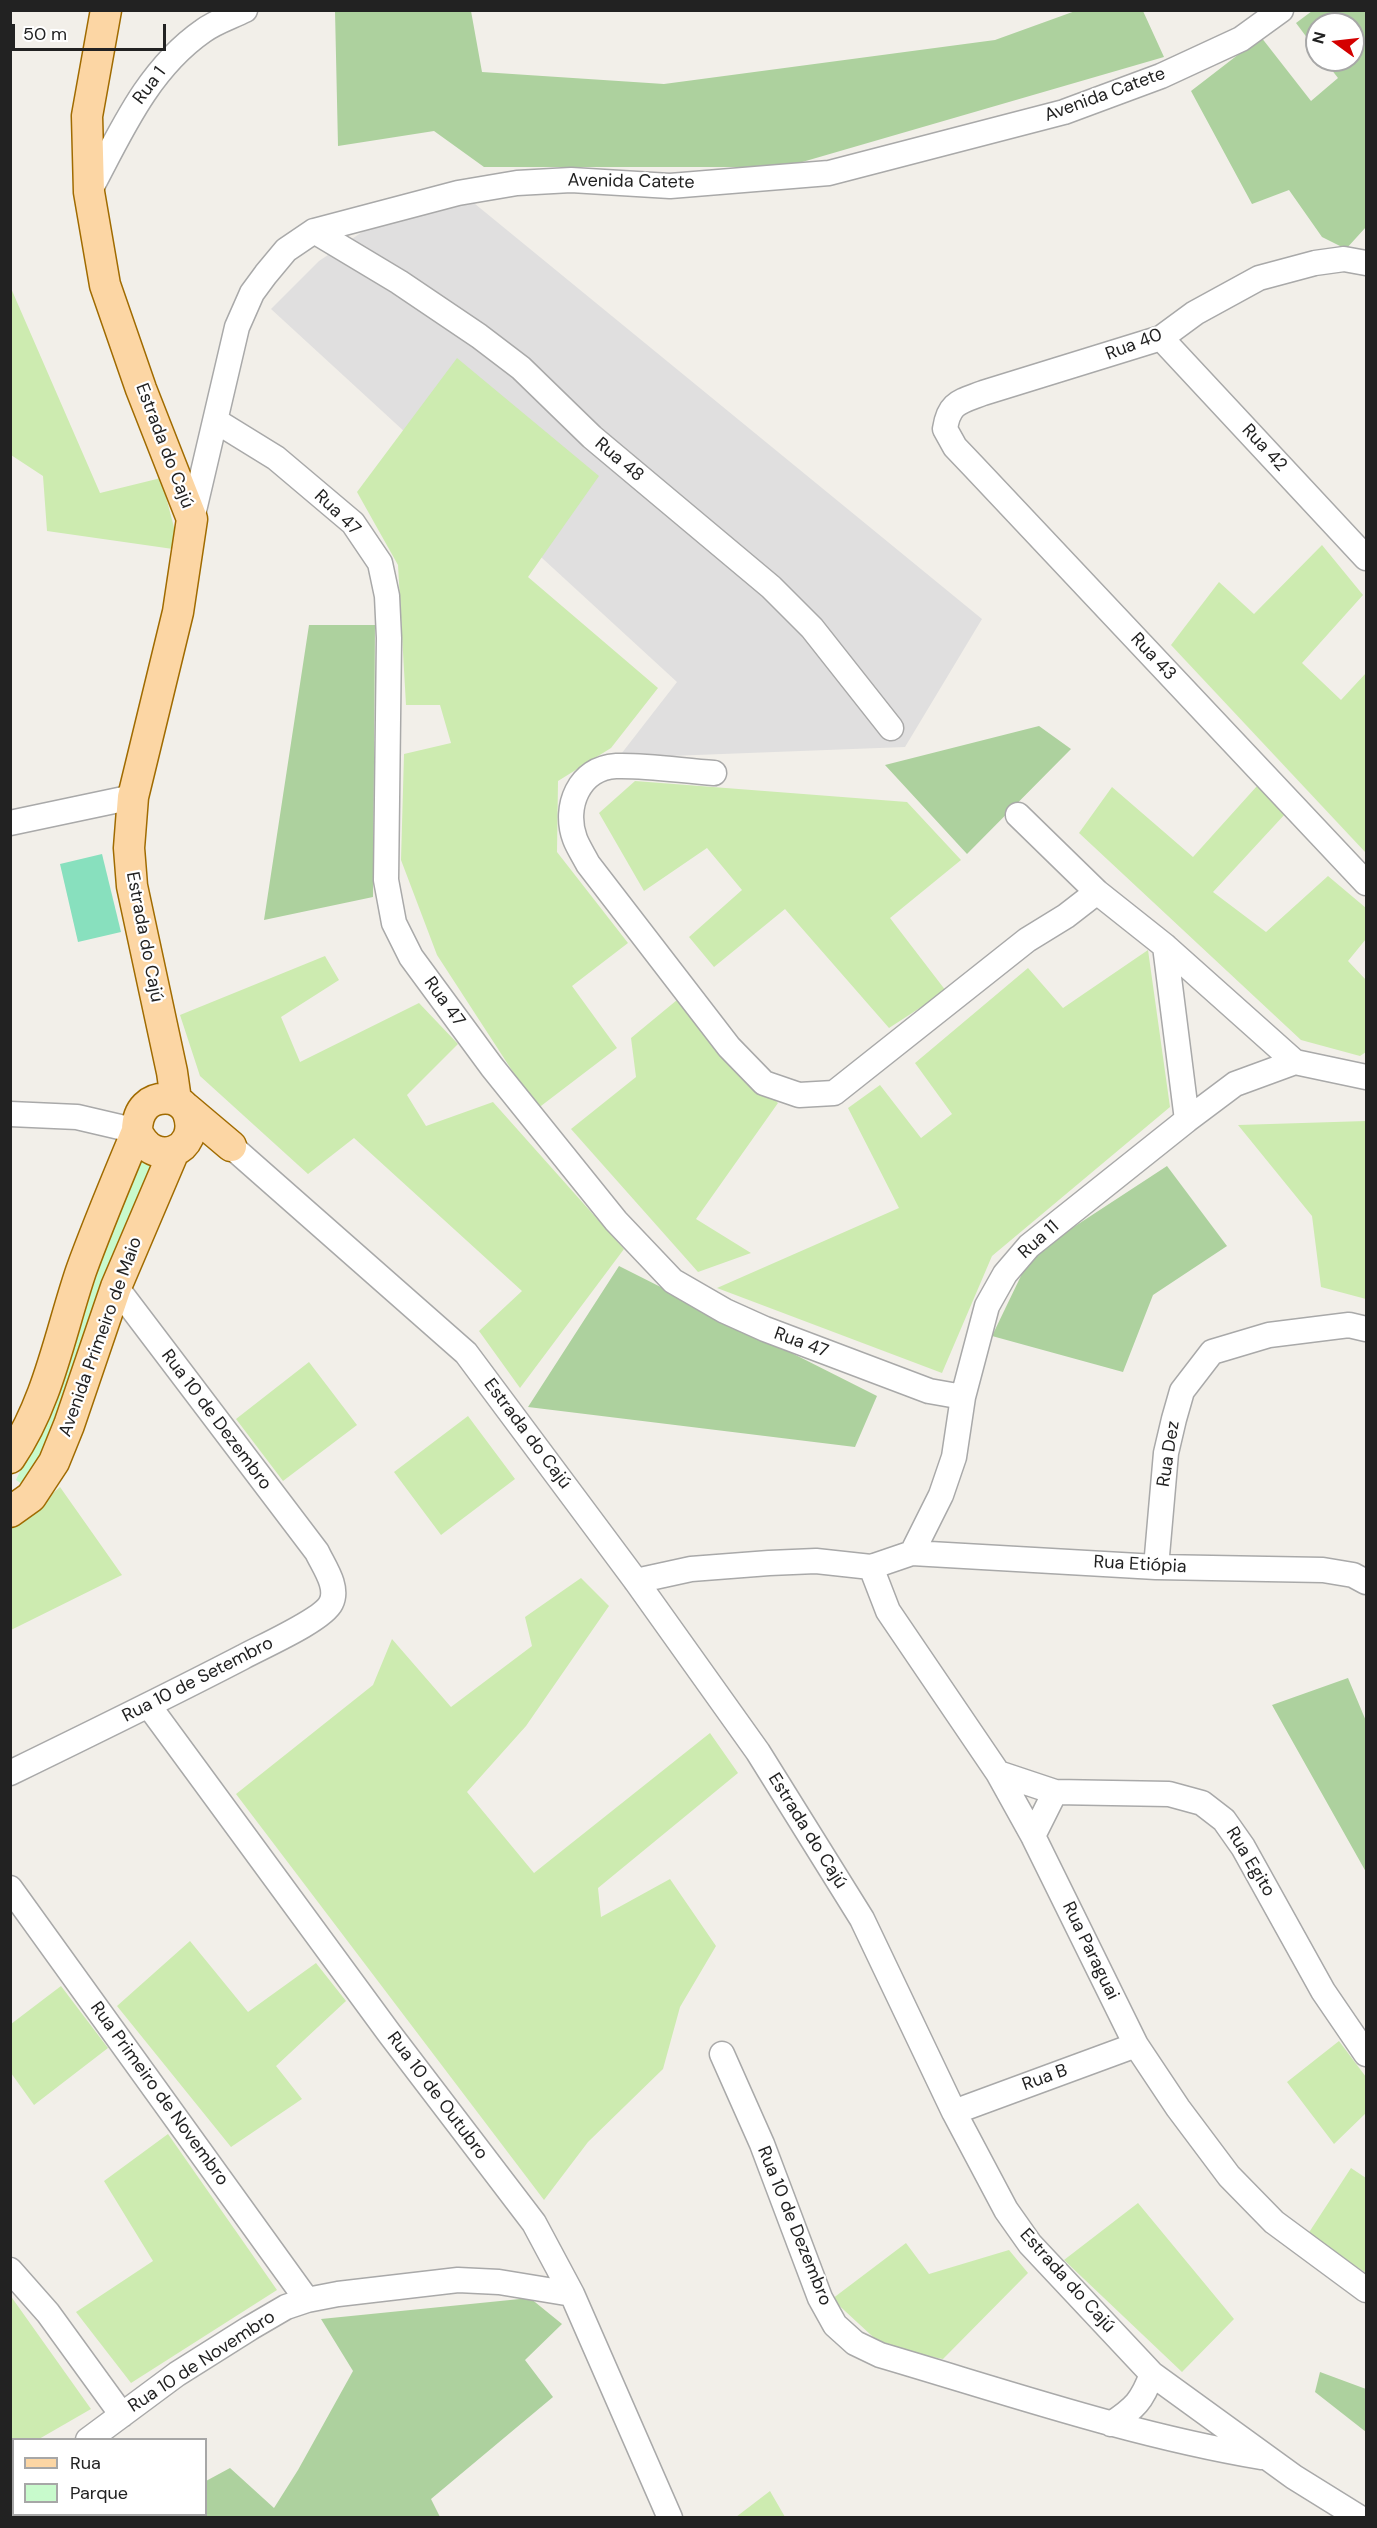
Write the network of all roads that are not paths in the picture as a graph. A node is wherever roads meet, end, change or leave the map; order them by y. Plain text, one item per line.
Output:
1 (106, 10) edge
2 (245, 10) edge
3 (1281, 10) edge
4 (89, 192) junction
5 (314, 231) junction
6 (1366, 263) edge
7 (1161, 338) junction
8 (216, 421) junction
9 (945, 429) joint
10 (192, 519) junction
11 (1366, 558) edge
12 (891, 728) dead end
13 (714, 773) dead end
14 (133, 797) junction
15 (1018, 815) dead end
16 (10, 824) edge
17 (1366, 883) edge
18 (1097, 892) junction
19 (1166, 946) junction
20 (161, 1024) junction
21 (1295, 1062) junction
22 (1366, 1076) edge
23 (181, 1104) junction
24 (10, 1114) edge
25 (140, 1119) junction
26 (1187, 1120) junction
27 (181, 1145) junction
28 (231, 1146) junction
29 (116, 1287) junction
30 (1366, 1329) edge
31 (963, 1397) junction
32 (10, 1458) edge
33 (10, 1512) edge
34 (317, 1552) joint
35 (912, 1553) junction
36 (871, 1567) junction
37 (1155, 1567) junction
38 (636, 1581) junction
39 (1366, 1582) edge
40 (149, 1706) junction
41 (10, 1773) edge
42 (998, 1773) junction
43 (1055, 1792) junction
44 (1033, 1836) junction
45 (10, 1888) edge
46 (1136, 2045) junction
47 (722, 2054) dead end
48 (1366, 2055) edge
49 (954, 2112) junction
50 (10, 2270) edge
51 (1366, 2289) edge
52 (572, 2294) junction
53 (308, 2300) junction
54 (1152, 2374) junction
55 (122, 2415) junction
56 (1111, 2424) junction
57 (89, 2438) edge
58 (1266, 2458) junction
59 (670, 2517) edge
60 (1360, 2517) edge

1 - 4 main road, Estrada do Cajú
2 - 4 street, Rua 1
3 - 5 street, Avenida Catete
4 - 10 main road, Estrada do Cajú
5 - 8 street, Avenida Catete
5 - 12 street, Rua 48
6 - 7 street, Rua 40
7 - 9 street, Rua 40
7 - 11 street, Rua 42
8 - 10 street, Avenida Catete
8 - 31 street, Rua 47
9 - 17 street, Rua 43
10 - 14 main road, Estrada do Cajú
13 - 18 street
14 - 16 street
14 - 20 main road, Estrada do Cajú
15 - 18 street
18 - 19 street
19 - 21 street
19 - 26 street
20 - 23 main road, Estrada do Cajú
20 - 25 main road, Estrada do Cajú
21 - 22 street
21 - 26 street, Rua 11
23 - 25 main road
23 - 27 main road, Estrada do Cajú
23 - 28 main road, Estrada do Cajú
24 - 25 street
25 - 27 main road
25 - 32 main road, Avenida Primeiro de Maio
26 - 31 street, Rua 11
27 - 28 main road
27 - 29 main road, Avenida Primeiro de Maio
28 - 38 street, Estrada do Cajú
29 - 33 main road, Avenida Primeiro de Maio
29 - 34 street, Rua 10 de Dezembro
30 - 37 street, Rua Dez
31 - 35 street, Rua 11
34 - 40 street, Rua 10 de Setembro
35 - 36 street
35 - 37 street, Rua Etiópia
36 - 38 street
36 - 42 street, Rua Paraguai
37 - 39 street, Rua Etiópia
38 - 49 street, Estrada do Cajú
40 - 41 street, Rua 10 de Setembro
40 - 52 street, Rua 10 de Outubro
42 - 43 street, Rua Egito
42 - 44 street, Rua Paraguai
43 - 44 street
43 - 48 street, Rua Egito
44 - 46 street, Rua Paraguai
45 - 53 street, Rua Primeiro de Novembro
46 - 49 street, Rua B
46 - 51 street, Rua Paraguai
47 - 56 street, Rua 10 de Dezembro
49 - 54 street, Estrada do Cajú
50 - 55 street
52 - 53 street, Rua 10 de Novembro
52 - 59 street, Rua 10 de Outubro
53 - 55 street, Rua 10 de Novembro
54 - 56 street
54 - 58 street, Estrada do Cajú
55 - 57 street, Rua 10 de Novembro
56 - 58 street, Rua 10 de Dezembro
58 - 60 street, Estrada do Cajú

